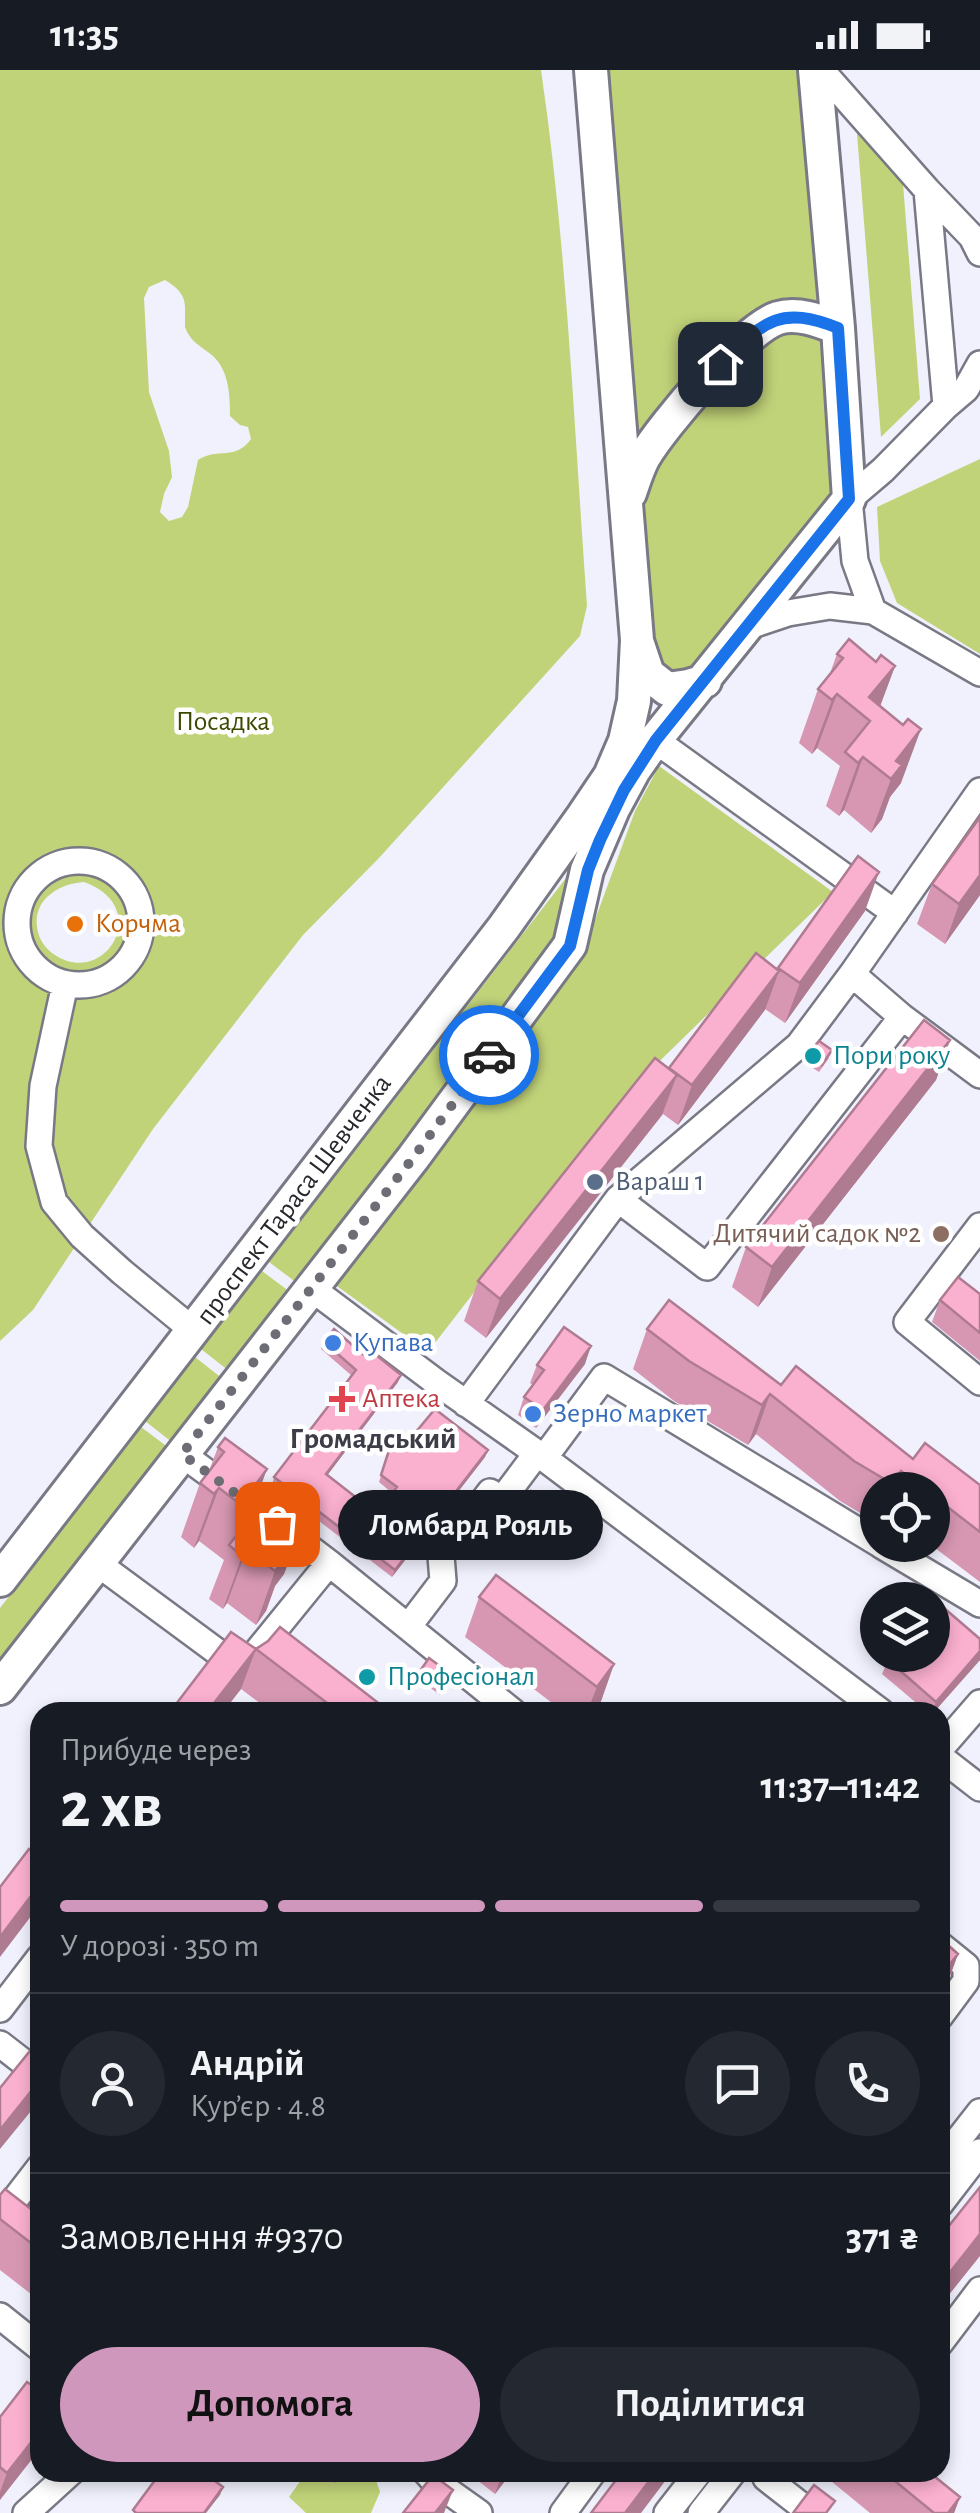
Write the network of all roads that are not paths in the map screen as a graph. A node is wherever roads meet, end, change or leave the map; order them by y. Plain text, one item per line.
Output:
1 (591, 70) edge
2 (818, 70) edge
3 (927, 190) junction
4 (980, 252) edge
5 (838, 328) junction
6 (980, 364) edge
7 (946, 406) junction
8 (849, 499) junction
9 (626, 503) junction
10 (874, 611) junction
11 (749, 626) junction
12 (637, 640) junction
13 (980, 674) edge
14 (705, 680) junction
15 (656, 740) junction
16 (980, 792) edge
17 (598, 812) junction
18 (895, 913) junction
19 (852, 974) junction
20 (66, 984) junction
21 (902, 1017) junction
22 (980, 1076) edge
23 (618, 1199) junction
24 (980, 1226) edge
25 (310, 1288) junction
26 (194, 1331) junction
27 (980, 1382) edge
28 (466, 1404) junction
29 (182, 1454) junction
30 (540, 1456) junction
31 (860, 1532) edge
32 (329, 1562) junction
33 (909, 1562) edge
34 (97, 1563) junction
35 (0, 1580) edge
36 (980, 1604) edge
37 (408, 1627) junction
38 (0, 1688) edge
39 (501, 1702) edge
40 (868, 1702) edge
41 (980, 1703) edge
42 (950, 1737) edge
43 (950, 1765) edge
44 (980, 1788) edge
45 (950, 1953) edge
46 (30, 1970) edge
47 (950, 2003) edge
48 (0, 2010) edge
49 (0, 2044) edge
50 (30, 2067) edge
51 (980, 2112) edge
52 (950, 2150) edge
53 (980, 2152) edge
54 (30, 2181) edge
55 (950, 2191) edge
56 (30, 2224) edge
57 (980, 2290) edge
58 (0, 2316) edge
59 (950, 2330) edge
60 (30, 2340) edge
61 (62, 2482) edge
62 (586, 2482) edge
63 (691, 2482) edge
64 (725, 2482) edge
65 (771, 2482) edge
66 (427, 2484) edge
67 (38, 2510) edge
68 (479, 2513) edge
69 (563, 2513) edge
70 (667, 2513) edge
71 (701, 2513) edge
72 (811, 2513) edge

1 - 9 main road
2 - 3 street
2 - 5 main road
3 - 4 street
3 - 7 street
5 - 8 main road
5 - 9 main road
6 - 7 street
7 - 8 street
8 - 10 street
8 - 11 main road
9 - 12 main road
10 - 11 street
10 - 13 street
11 - 14 main road
12 - 14 main road
12 - 17 main road
14 - 15 main road
15 - 17 main road
15 - 18 street
16 - 18 street
17 - 25 main road
17 - 26 main road, проспект Тараса Шевченка
18 - 19 street
19 - 21 street
19 - 23 street
20 - 20 street
20 - 26 street
21 - 22 street
21 - 23 street
23 - 28 street
24 - 27 street
25 - 28 street
25 - 29 main road
26 - 35 main road, проспект Тараса Шевченка
28 - 30 street
29 - 32 street
29 - 34 main road
30 - 31 street
30 - 37 street
30 - 40 street
32 - 34 street
32 - 37 street
33 - 36 street
34 - 38 main road
37 - 39 street
41 - 42 street
43 - 44 street
45 - 47 street
46 - 48 street
49 - 50 street
51 - 52 street
53 - 55 street
54 - 56 street
57 - 59 street
58 - 60 street
61 - 67 street
62 - 69 street
63 - 70 street
64 - 71 street
65 - 72 street
66 - 68 street

